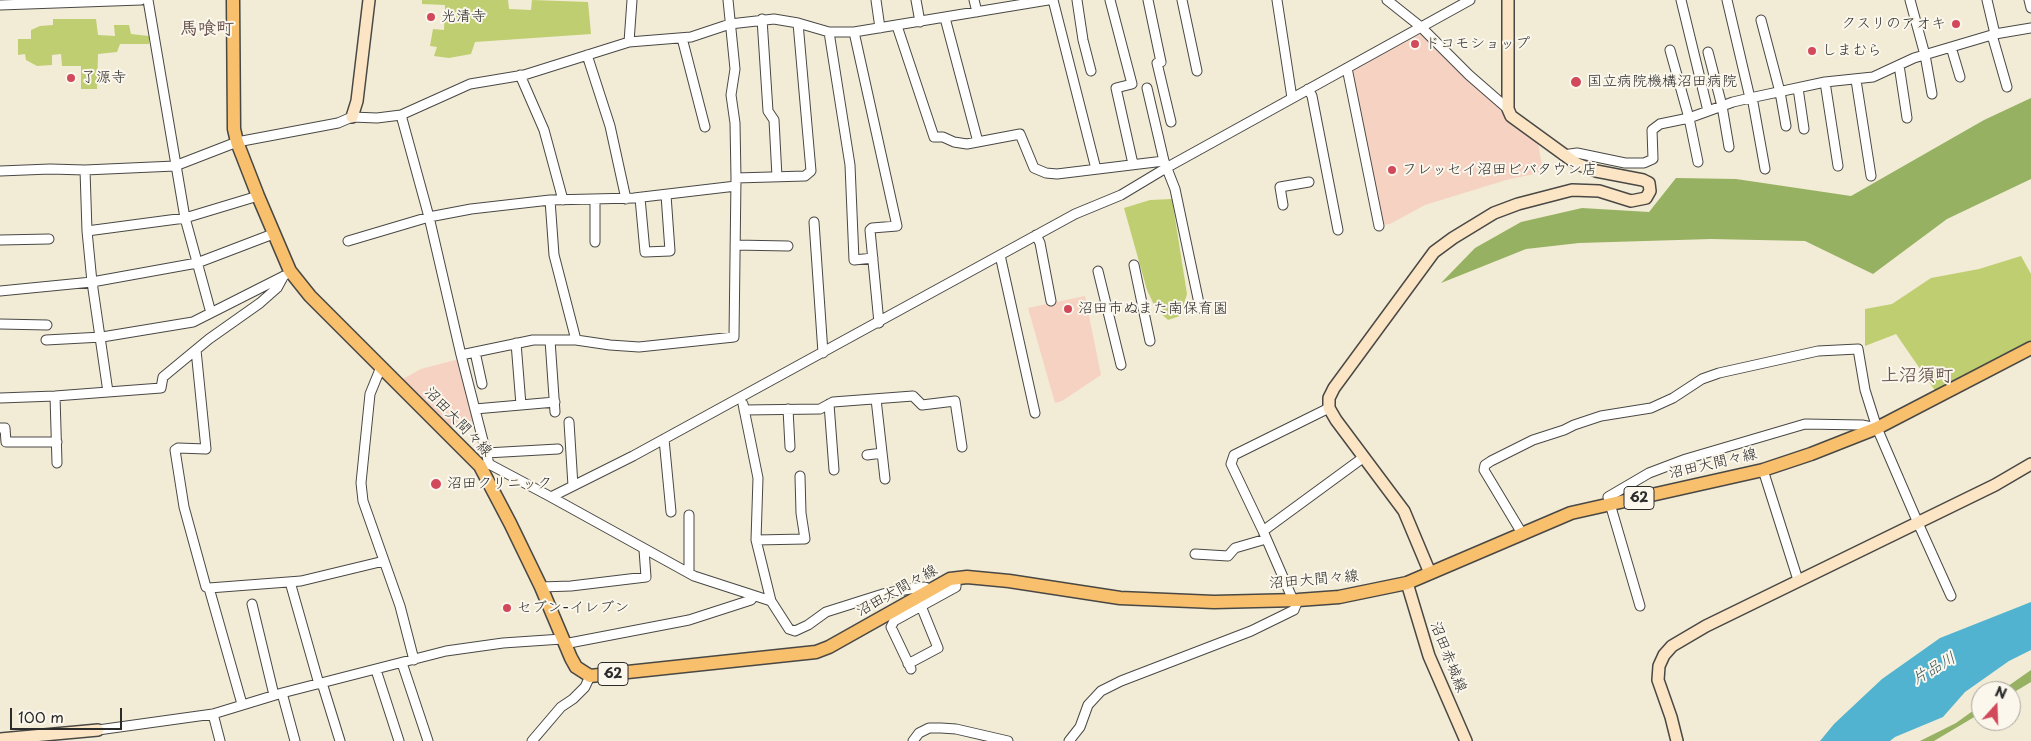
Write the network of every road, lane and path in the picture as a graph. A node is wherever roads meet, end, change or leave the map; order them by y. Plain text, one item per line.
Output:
1 (141, 0) edge
2 (148, 0) edge
3 (233, 0) edge
4 (369, 0) edge
5 (632, 0) edge
6 (728, 0) edge
7 (876, 0) edge
8 (916, 0) edge
9 (974, 0) edge
10 (1048, 0) edge
11 (1053, 0) edge
12 (1077, 0) edge
13 (1110, 0) edge
14 (1148, 0) edge
15 (1182, 0) edge
16 (1277, 0) edge
17 (1387, 0) edge
18 (1470, 0) edge
19 (1508, 0) edge
20 (1681, 0) edge
21 (1727, 0) edge
22 (1910, 0) edge
23 (1987, 0) edge
24 (2029, 0) edge
25 (0, 5) edge
26 (2031, 8) edge
27 (976, 12) junction
28 (945, 18) junction
29 (762, 19) junction
30 (1761, 20) dead end
31 (920, 22) junction
32 (798, 23) junction
33 (730, 24) junction
34 (897, 26) junction
35 (1421, 27) junction
36 (880, 28) junction
37 (2031, 28) edge
38 (829, 32) junction
39 (854, 32) junction
40 (1993, 35) junction
41 (682, 38) junction
42 (629, 42) junction
43 (1951, 47) junction
44 (1670, 50) dead end
45 (1708, 52) dead end
46 (587, 55) junction
47 (1925, 55) junction
48 (1899, 65) junction
49 (1347, 68) junction
50 (1091, 71) dead end
51 (1197, 71) dead end
52 (520, 75) junction
53 (1960, 77) dead end
54 (1856, 80) junction
55 (1825, 82) junction
56 (2007, 86) dead end
57 (1147, 88) dead end
58 (1798, 88) junction
59 (1308, 90) junction
60 (1780, 92) junction
61 (1932, 94) dead end
62 (1292, 98) junction
63 (1751, 98) junction
64 (1722, 106) junction
65 (1508, 109) junction
66 (1708, 111) junction
67 (401, 115) junction
68 (352, 117) junction
69 (1689, 118) junction
70 (1907, 118) dead end
71 (1171, 122) dead end
72 (1786, 126) dead end
73 (705, 127) dead end
74 (1804, 129) dead end
75 (237, 142) junction
76 (978, 142) junction
77 (1729, 147) dead end
78 (1563, 155) junction
79 (1698, 162) dead end
80 (1133, 164) junction
81 (1165, 165) junction
82 (175, 166) junction
83 (1838, 166) dead end
84 (1096, 169) junction
85 (1766, 169) dead end
86 (84, 170) junction
87 (0, 171) edge
88 (777, 176) junction
89 (1871, 176) dead end
90 (736, 182) junction
91 (1309, 182) dead end
92 (666, 194) junction
93 (258, 196) junction
94 (626, 198) junction
95 (640, 198) junction
96 (595, 199) junction
97 (550, 200) junction
98 (563, 200) junction
99 (1283, 205) dead end
100 (429, 217) junction
101 (185, 218) junction
102 (814, 222) dead end
103 (1379, 226) dead end
104 (1338, 230) dead end
105 (87, 231) junction
106 (273, 234) junction
107 (1036, 235) junction
108 (49, 239) dead end
109 (0, 240) edge
110 (348, 241) dead end
111 (595, 242) dead end
112 (735, 245) junction
113 (788, 246) dead end
114 (1000, 255) junction
115 (873, 258) junction
116 (197, 263) junction
117 (1134, 265) dead end
118 (1098, 271) dead end
119 (286, 274) junction
120 (92, 282) junction
121 (0, 291) edge
122 (1051, 301) dead end
123 (1200, 308) dead end
124 (211, 313) junction
125 (879, 323) junction
126 (0, 324) edge
127 (47, 325) dead end
128 (102, 337) junction
129 (46, 340) dead end
130 (550, 340) junction
131 (576, 340) junction
132 (1150, 341) dead end
133 (516, 344) junction
134 (2031, 348) edge
135 (196, 350) junction
136 (475, 352) junction
137 (823, 353) junction
138 (461, 355) junction
139 (1121, 365) dead end
140 (381, 366) junction
141 (482, 384) dead end
142 (108, 392) junction
143 (55, 396) junction
144 (742, 397) junction
145 (0, 398) edge
146 (876, 399) junction
147 (554, 402) junction
148 (829, 404) junction
149 (521, 405) junction
150 (1329, 408) junction
151 (475, 409) junction
152 (788, 409) junction
153 (744, 410) junction
154 (555, 412) dead end
155 (1035, 413) dead end
156 (569, 422) dead end
157 (0, 428) edge
158 (1877, 428) junction
159 (664, 440) junction
160 (57, 442) junction
161 (962, 446) dead end
162 (790, 447) dead end
163 (558, 449) dead end
164 (486, 453) junction
165 (882, 453) junction
166 (867, 456) dead end
167 (1364, 456) junction
168 (58, 462) dead end
169 (2031, 464) edge
170 (485, 465) junction
171 (834, 470) dead end
172 (1764, 470) junction
173 (800, 476) dead end
174 (885, 479) dead end
175 (573, 486) junction
176 (551, 497) junction
177 (1610, 505) junction
178 (672, 512) dead end
179 (690, 515) dead end
180 (1918, 523) junction
181 (1265, 535) junction
182 (1524, 535) junction
183 (756, 540) junction
184 (644, 550) junction
185 (1195, 554) dead end
186 (384, 562) junction
187 (690, 573) junction
188 (1430, 573) junction
189 (956, 579) junction
190 (1798, 580) junction
191 (290, 582) junction
192 (1407, 583) junction
193 (541, 587) junction
194 (209, 588) junction
195 (931, 590) junction
196 (1951, 596) dead end
197 (752, 597) junction
198 (1296, 600) junction
199 (771, 601) junction
200 (252, 604) dead end
201 (921, 606) junction
202 (1640, 606) dead end
203 (563, 642) junction
204 (414, 660) junction
205 (402, 663) junction
206 (376, 670) junction
207 (590, 676) junction
208 (321, 683) junction
209 (278, 694) junction
210 (242, 704) junction
211 (213, 714) junction
212 (98, 730) joint
213 (0, 739) edge
214 (220, 741) edge
215 (296, 741) edge
216 (340, 741) edge
217 (398, 741) edge
218 (428, 741) edge
219 (532, 741) edge
220 (913, 741) edge
221 (1008, 741) edge
222 (1068, 741) edge
223 (1466, 741) edge
224 (1677, 741) edge

1 - 25 street
2 - 82 street
3 - 75 main road, 沼田大間々線 / 62
4 - 68 street
5 - 42 street
6 - 33 street
7 - 36 street
8 - 31 street
9 - 27 street
10 - 27 street
11 - 84 street
12 - 50 street
13 - 80 street
14 - 71 street
15 - 51 street
16 - 62 street
17 - 35 street
18 - 35 street
19 - 65 street
20 - 66 street
21 - 63 street
22 - 47 street
23 - 40 street
24 - 26 street
27 - 28 street
28 - 31 street
28 - 76 street
29 - 32 street
29 - 33 street
29 - 88 street
30 - 60 street
31 - 34 street
32 - 38 street
32 - 88 street
33 - 41 street
33 - 90 street
34 - 36 street
34 - 76 street
35 - 49 street
35 - 65 street
36 - 39 street
37 - 40 street
38 - 39 street
38 - 115 street
39 - 115 street
40 - 43 street
40 - 56 street
41 - 42 street
41 - 73 street
42 - 46 street
43 - 47 street
43 - 53 street
44 - 69 street
45 - 64 street
46 - 52 street
46 - 94 street
47 - 48 street
47 - 61 street
48 - 54 street
48 - 70 street
49 - 59 street
49 - 103 street
52 - 67 street
52 - 98 street
54 - 55 street
54 - 89 street
55 - 58 street
55 - 83 street
57 - 81 street
58 - 60 street
58 - 74 street
59 - 62 street
59 - 104 street
60 - 63 street
60 - 72 street
62 - 81 street
63 - 64 street
63 - 85 street
64 - 66 street
64 - 77 street
65 - 78 street
66 - 69 street
67 - 68 street
67 - 100 street
68 - 75 street
69 - 78 street
69 - 79 street
75 - 82 street
75 - 93 main road, 沼田大間々線 / 62
76 - 84 street
78 - 150 street
80 - 81 street
80 - 84 street
81 - 107 street
81 - 123 street
82 - 86 street
82 - 101 street
86 - 87 street
86 - 105 street
88 - 90 street
90 - 92 street
90 - 112 street
91 - 99 street
92 - 95 street
92 - 95 street
93 - 101 street
93 - 106 main road, 沼田大間々線 / 62
94 - 95 street
94 - 96 street
96 - 98 street
96 - 111 street
97 - 98 street
97 - 100 street
97 - 131 street
100 - 110 street
100 - 138 street
101 - 105 street
101 - 116 street
102 - 137 street
105 - 120 street
106 - 116 street
106 - 119 main road, 沼田大間々線 / 62
107 - 114 street
107 - 122 street
108 - 109 street
112 - 113 street
112 - 131 street
114 - 125 street
114 - 155 street
115 - 125 street
116 - 120 street
116 - 124 street
117 - 132 street
118 - 139 street
119 - 124 street
119 - 135 street
119 - 140 main road, 沼田大間々線 / 62
120 - 121 street
120 - 128 street
124 - 128 street
125 - 137 street
126 - 127 street
128 - 129 street
128 - 142 street
130 - 131 street
130 - 133 street
130 - 147 street
133 - 136 street
133 - 149 street
134 - 158 main road, 沼田大間々線 / 62
135 - 142 street
135 - 194 street
136 - 138 street
136 - 141 street
137 - 144 street
138 - 151 street
140 - 170 main road, 沼田大間々線 / 62
140 - 186 street
142 - 143 street
143 - 145 street
143 - 160 street
144 - 153 street
144 - 159 street
146 - 148 street
146 - 161 street
146 - 165 street
147 - 149 street
147 - 154 street
148 - 152 street
148 - 171 street
149 - 151 street
150 - 167 street
150 - 181 street
151 - 164 street
152 - 153 street
152 - 162 street
153 - 183 street
156 - 175 street
157 - 160 street
158 - 172 main road, 沼田大間々線 / 62
158 - 177 street
158 - 180 street
158 - 182 street
159 - 175 street
159 - 178 street
160 - 168 street
163 - 164 street
164 - 170 street
165 - 166 street
165 - 174 street
167 - 181 street
167 - 188 street
169 - 180 street
170 - 176 street
170 - 193 main road, 沼田大間々線 / 62
172 - 177 main road, 沼田大間々線 / 62
172 - 190 street
173 - 183 street
175 - 176 street
176 - 184 street
177 - 182 main road, 沼田大間々線 / 62
177 - 202 street
179 - 187 street
180 - 190 street
180 - 196 street
181 - 185 street
181 - 198 street
182 - 188 main road, 沼田大間々線 / 62
183 - 199 street
184 - 187 street
184 - 193 street
186 - 191 street
186 - 204 street
187 - 197 street
188 - 192 main road, 沼田大間々線 / 62
189 - 195 main road, 沼田大間々線 / 62
189 - 198 main road, 沼田大間々線 / 62
189 - 201 street
190 - 224 street
191 - 194 street
191 - 208 street
192 - 198 main road, 沼田大間々線 / 62
192 - 223 street, 沼田赤城線
193 - 203 main road, 沼田大間々線 / 62
194 - 210 street
195 - 199 street
195 - 207 main road, 沼田大間々線 / 62
197 - 199 street
197 - 203 street
198 - 222 street
200 - 209 street
201 - 201 street
203 - 204 street
203 - 207 main road, 沼田大間々線 / 62
204 - 205 street
205 - 206 street
205 - 218 street
206 - 208 street
206 - 217 street
207 - 219 street
208 - 209 street
208 - 216 street
209 - 210 street
209 - 215 street
210 - 211 street
211 - 212 street
211 - 214 street
212 - 213 street
220 - 221 street

